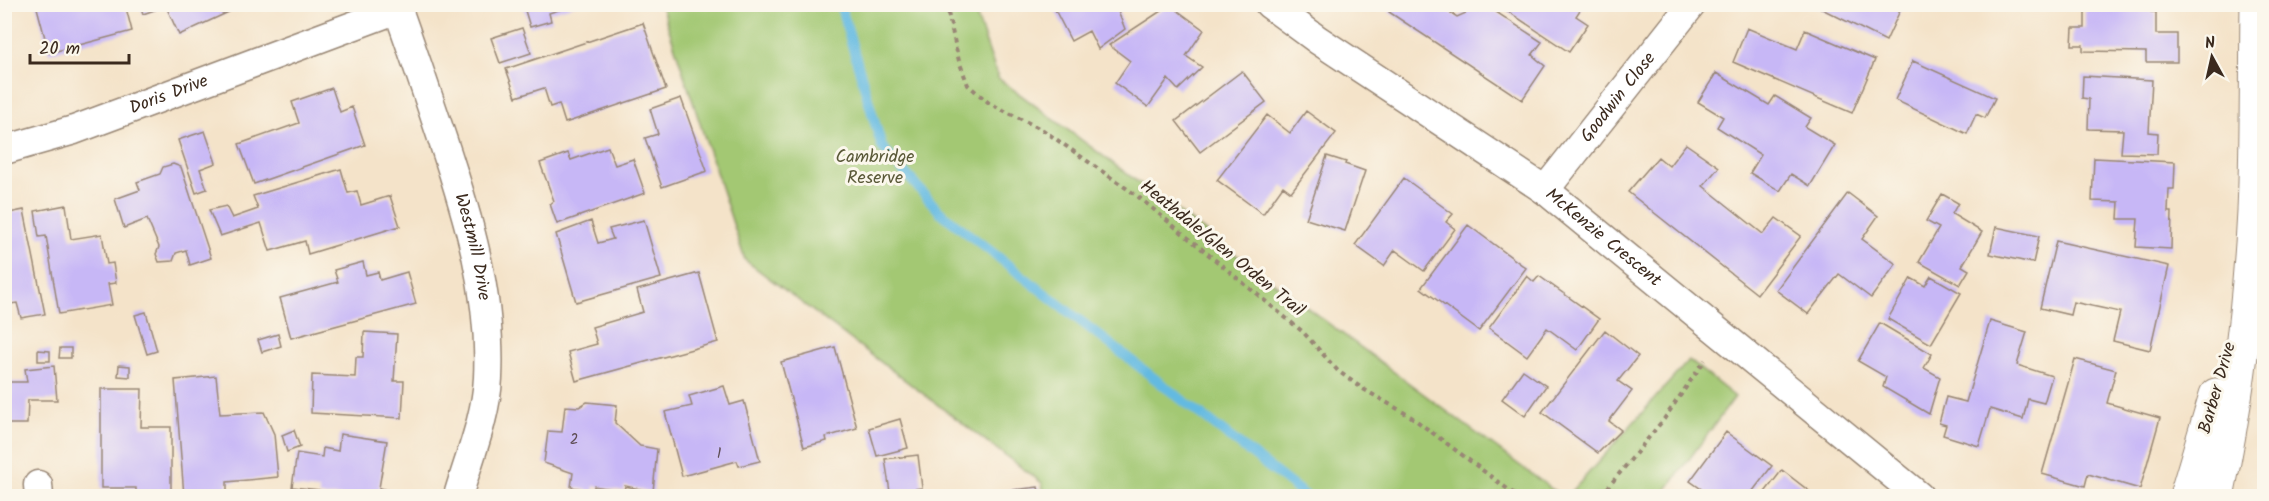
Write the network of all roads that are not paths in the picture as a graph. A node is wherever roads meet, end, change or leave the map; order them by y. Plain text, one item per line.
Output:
1 (1269, 4) edge
2 (1692, 4) edge
3 (2257, 4) edge
4 (397, 7) edge
5 (4, 150) edge
6 (1545, 190) junction
7 (2248, 280) junction
8 (458, 496) edge
9 (1919, 496) edge
10 (2186, 496) edge
11 (2217, 496) edge

1 - 6 street, McKenzie Crescent
2 - 6 street, Goodwin Close
3 - 7 street, Barber Drive
4 - 5 street, Doris Drive
4 - 8 street, Westmill Drive
6 - 9 street, McKenzie Crescent
7 - 10 street, Barber Drive
7 - 11 street, Barber Drive

